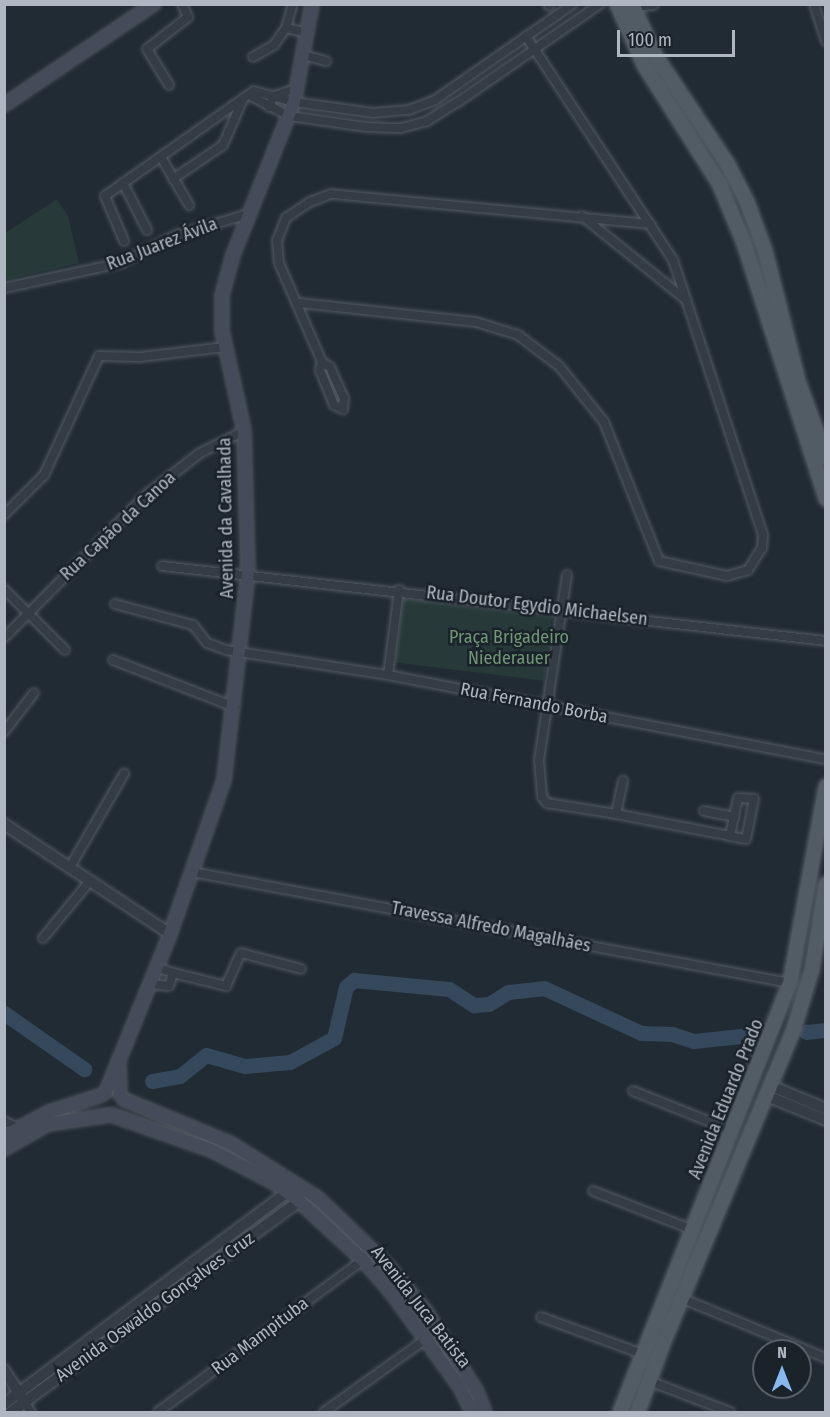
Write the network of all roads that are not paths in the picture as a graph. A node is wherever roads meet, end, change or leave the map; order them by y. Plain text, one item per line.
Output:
1 (154, 4) edge
2 (182, 4) edge
3 (293, 4) edge
4 (312, 4) edge
5 (573, 4) edge
6 (600, 4) edge
7 (616, 4) edge
8 (653, 4) edge
9 (814, 4) edge
10 (632, 5) edge
11 (136, 9) edge
12 (286, 28) junction
13 (307, 33) junction
14 (526, 36) junction
15 (825, 41) edge
16 (536, 49) junction
17 (303, 55) junction
18 (253, 57) dead end
19 (326, 61) dead end
20 (168, 85) dead end
21 (296, 89) junction
22 (247, 96) junction
23 (274, 96) junction
24 (294, 102) junction
25 (4, 105) edge
26 (269, 107) junction
27 (289, 116) junction
28 (161, 158) junction
29 (173, 178) junction
30 (735, 178) junction
31 (123, 183) junction
32 (720, 186) junction
33 (189, 205) dead end
34 (249, 214) junction
35 (581, 216) junction
36 (651, 224) junction
37 (147, 230) dead end
38 (124, 241) dead end
39 (765, 251) junction
40 (749, 257) junction
41 (4, 288) edge
42 (688, 302) junction
43 (299, 303) junction
44 (225, 347) junction
45 (322, 362) junction
46 (244, 431) junction
47 (820, 459) edge
48 (825, 479) edge
49 (825, 496) edge
50 (4, 515) edge
51 (162, 566) dead end
52 (248, 574) junction
53 (567, 575) dead end
54 (4, 589) edge
55 (399, 590) junction
56 (115, 604) dead end
57 (562, 609) junction
58 (28, 612) junction
59 (4, 638) edge
60 (825, 641) edge
61 (65, 650) dead end
62 (241, 653) junction
63 (113, 660) dead end
64 (388, 675) junction
65 (34, 693) dead end
66 (235, 706) junction
67 (547, 706) junction
68 (4, 732) edge
69 (825, 759) edge
70 (124, 774) dead end
71 (623, 781) dead end
72 (825, 786) edge
73 (704, 811) dead end
74 (616, 814) junction
75 (734, 817) junction
76 (4, 824) edge
77 (730, 836) junction
78 (70, 867) junction
79 (192, 872) junction
80 (90, 881) junction
81 (825, 884) edge
82 (170, 934) junction
83 (44, 938) dead end
84 (157, 967) junction
85 (301, 969) dead end
86 (173, 973) junction
87 (790, 983) junction
88 (150, 984) junction
89 (119, 1063) junction
90 (633, 1091) dead end
91 (769, 1091) junction
92 (104, 1094) junction
93 (122, 1097) junction
94 (745, 1100) junction
95 (825, 1109) edge
96 (110, 1115) junction
97 (825, 1120) edge
98 (4, 1121) edge
99 (16, 1127) junction
100 (733, 1131) junction
101 (4, 1136) edge
102 (4, 1149) edge
103 (593, 1191) dead end
104 (287, 1192) junction
105 (299, 1202) junction
106 (693, 1230) junction
107 (684, 1252) junction
108 (363, 1260) junction
109 (192, 1263) junction
110 (200, 1273) junction
111 (692, 1273) junction
112 (681, 1298) junction
113 (541, 1317) dead end
114 (109, 1325) junction
115 (117, 1334) junction
116 (426, 1339) junction
117 (640, 1353) junction
118 (825, 1358) edge
119 (4, 1370) edge
120 (649, 1381) junction
121 (25, 1403) edge
122 (4, 1404) edge
123 (11, 1413) edge
124 (158, 1413) edge
125 (324, 1413) edge
126 (472, 1413) edge
127 (485, 1413) edge
128 (620, 1413) edge
129 (638, 1413) edge
130 (730, 1413) edge

1 - 11 main road
2 - 20 street
3 - 12 street
4 - 13 main road, Avenida da Cavalhada
5 - 14 street
6 - 16 street
7 - 32 main road
8 - 10 street
9 - 15 street
10 - 30 main road
11 - 25 main road
12 - 13 street
12 - 18 street
13 - 17 main road, Avenida da Cavalhada
14 - 16 street
14 - 24 street
16 - 27 street
16 - 36 street
17 - 19 street
17 - 21 main road, Avenida da Cavalhada
21 - 23 street
21 - 24 main road, Avenida da Cavalhada
22 - 23 street
22 - 26 street
22 - 28 street
22 - 29 street
23 - 24 street
23 - 26 street
24 - 27 main road, Avenida da Cavalhada
26 - 27 street
27 - 34 main road, Avenida da Cavalhada
28 - 29 street
28 - 31 street
29 - 33 street
30 - 32 main road
30 - 39 main road
31 - 37 street
31 - 38 street
32 - 40 main road
34 - 41 street, Rua Juarez Ávila
34 - 44 main road, Avenida da Cavalhada
35 - 36 street
35 - 42 street
35 - 43 street
36 - 42 street
39 - 40 main road
39 - 47 main road
40 - 47 main road
42 - 43 street
43 - 45 street
44 - 46 main road, Avenida da Cavalhada
44 - 50 street
45 - 45 street
46 - 52 main road, Avenida da Cavalhada
46 - 58 street, Rua Capão da Canoa
47 - 48 main road
47 - 49 main road
51 - 52 street, Rua Doutor Egydio Michaelsen
52 - 55 street, Rua Doutor Egydio Michaelsen
52 - 62 main road, Avenida da Cavalhada
53 - 57 street
54 - 58 street
55 - 57 street, Rua Doutor Egydio Michaelsen
55 - 64 street
56 - 62 street, Rua Fernando Borba
57 - 60 street, Rua Doutor Egydio Michaelsen
57 - 67 street
58 - 59 street, Rua Capão da Canoa
58 - 61 street
62 - 64 street, Rua Fernando Borba
62 - 66 main road, Avenida da Cavalhada
63 - 66 street
64 - 67 street, Rua Fernando Borba
65 - 68 street
66 - 79 main road, Avenida da Cavalhada
67 - 69 street, Rua Fernando Borba
67 - 74 street
70 - 78 street
71 - 74 street
72 - 87 main road, Avenida Eduardo Prado
73 - 75 street
74 - 77 street
75 - 77 street
75 - 77 street
76 - 78 street
78 - 80 street
79 - 82 main road, Avenida da Cavalhada
79 - 87 street, Travessa Alfredo Magalhães
80 - 82 street
80 - 83 street
81 - 91 main road, Avenida Eduardo Prado
82 - 84 main road, Avenida da Cavalhada
84 - 86 street
84 - 88 main road, Avenida da Cavalhada
85 - 86 street
86 - 88 street
87 - 94 main road, Avenida Eduardo Prado
88 - 89 main road, Avenida da Cavalhada
89 - 92 main road, Avenida da Cavalhada
89 - 93 main road, Avenida da Cavalhada
90 - 100 street
91 - 94 main road
91 - 95 street
91 - 97 street
91 - 111 main road, Avenida Eduardo Prado
92 - 93 main road, Avenida Juca Batista
92 - 96 main road
92 - 99 main road
93 - 96 main road
93 - 127 main road, Avenida Juca Batista
94 - 100 main road, Avenida Eduardo Prado
96 - 102 main road
96 - 104 main road, Avenida Juca Batista
98 - 99 street
99 - 101 main road
100 - 106 main road, Avenida Eduardo Prado
103 - 106 street
104 - 105 main road, Avenida Juca Batista
104 - 109 street, Avenida Oswaldo Gonçalves Cruz
105 - 108 main road, Avenida Juca Batista
105 - 110 street, Avenida Oswaldo Gonçalves Cruz
106 - 107 main road, Avenida Eduardo Prado
107 - 111 main road
107 - 117 main road, Avenida Eduardo Prado
108 - 116 main road, Avenida Juca Batista
108 - 124 street, Rua Mampituba
109 - 110 street
109 - 114 street, Avenida Oswaldo Gonçalves Cruz
110 - 115 street, Avenida Oswaldo Gonçalves Cruz
111 - 112 main road, Avenida Eduardo Prado
112 - 118 street
112 - 120 main road, Avenida Eduardo Prado
113 - 117 street
114 - 115 street
114 - 121 street, Avenida Oswaldo Gonçalves Cruz
115 - 121 street, Avenida Oswaldo Gonçalves Cruz
116 - 125 street
116 - 126 main road, Avenida Juca Batista
117 - 128 main road, Avenida Eduardo Prado
119 - 121 street
120 - 129 main road, Avenida Eduardo Prado
120 - 130 street
121 - 122 street, Avenida Oswaldo Gonçalves Cruz
121 - 123 street, Avenida Oswaldo Gonçalves Cruz

